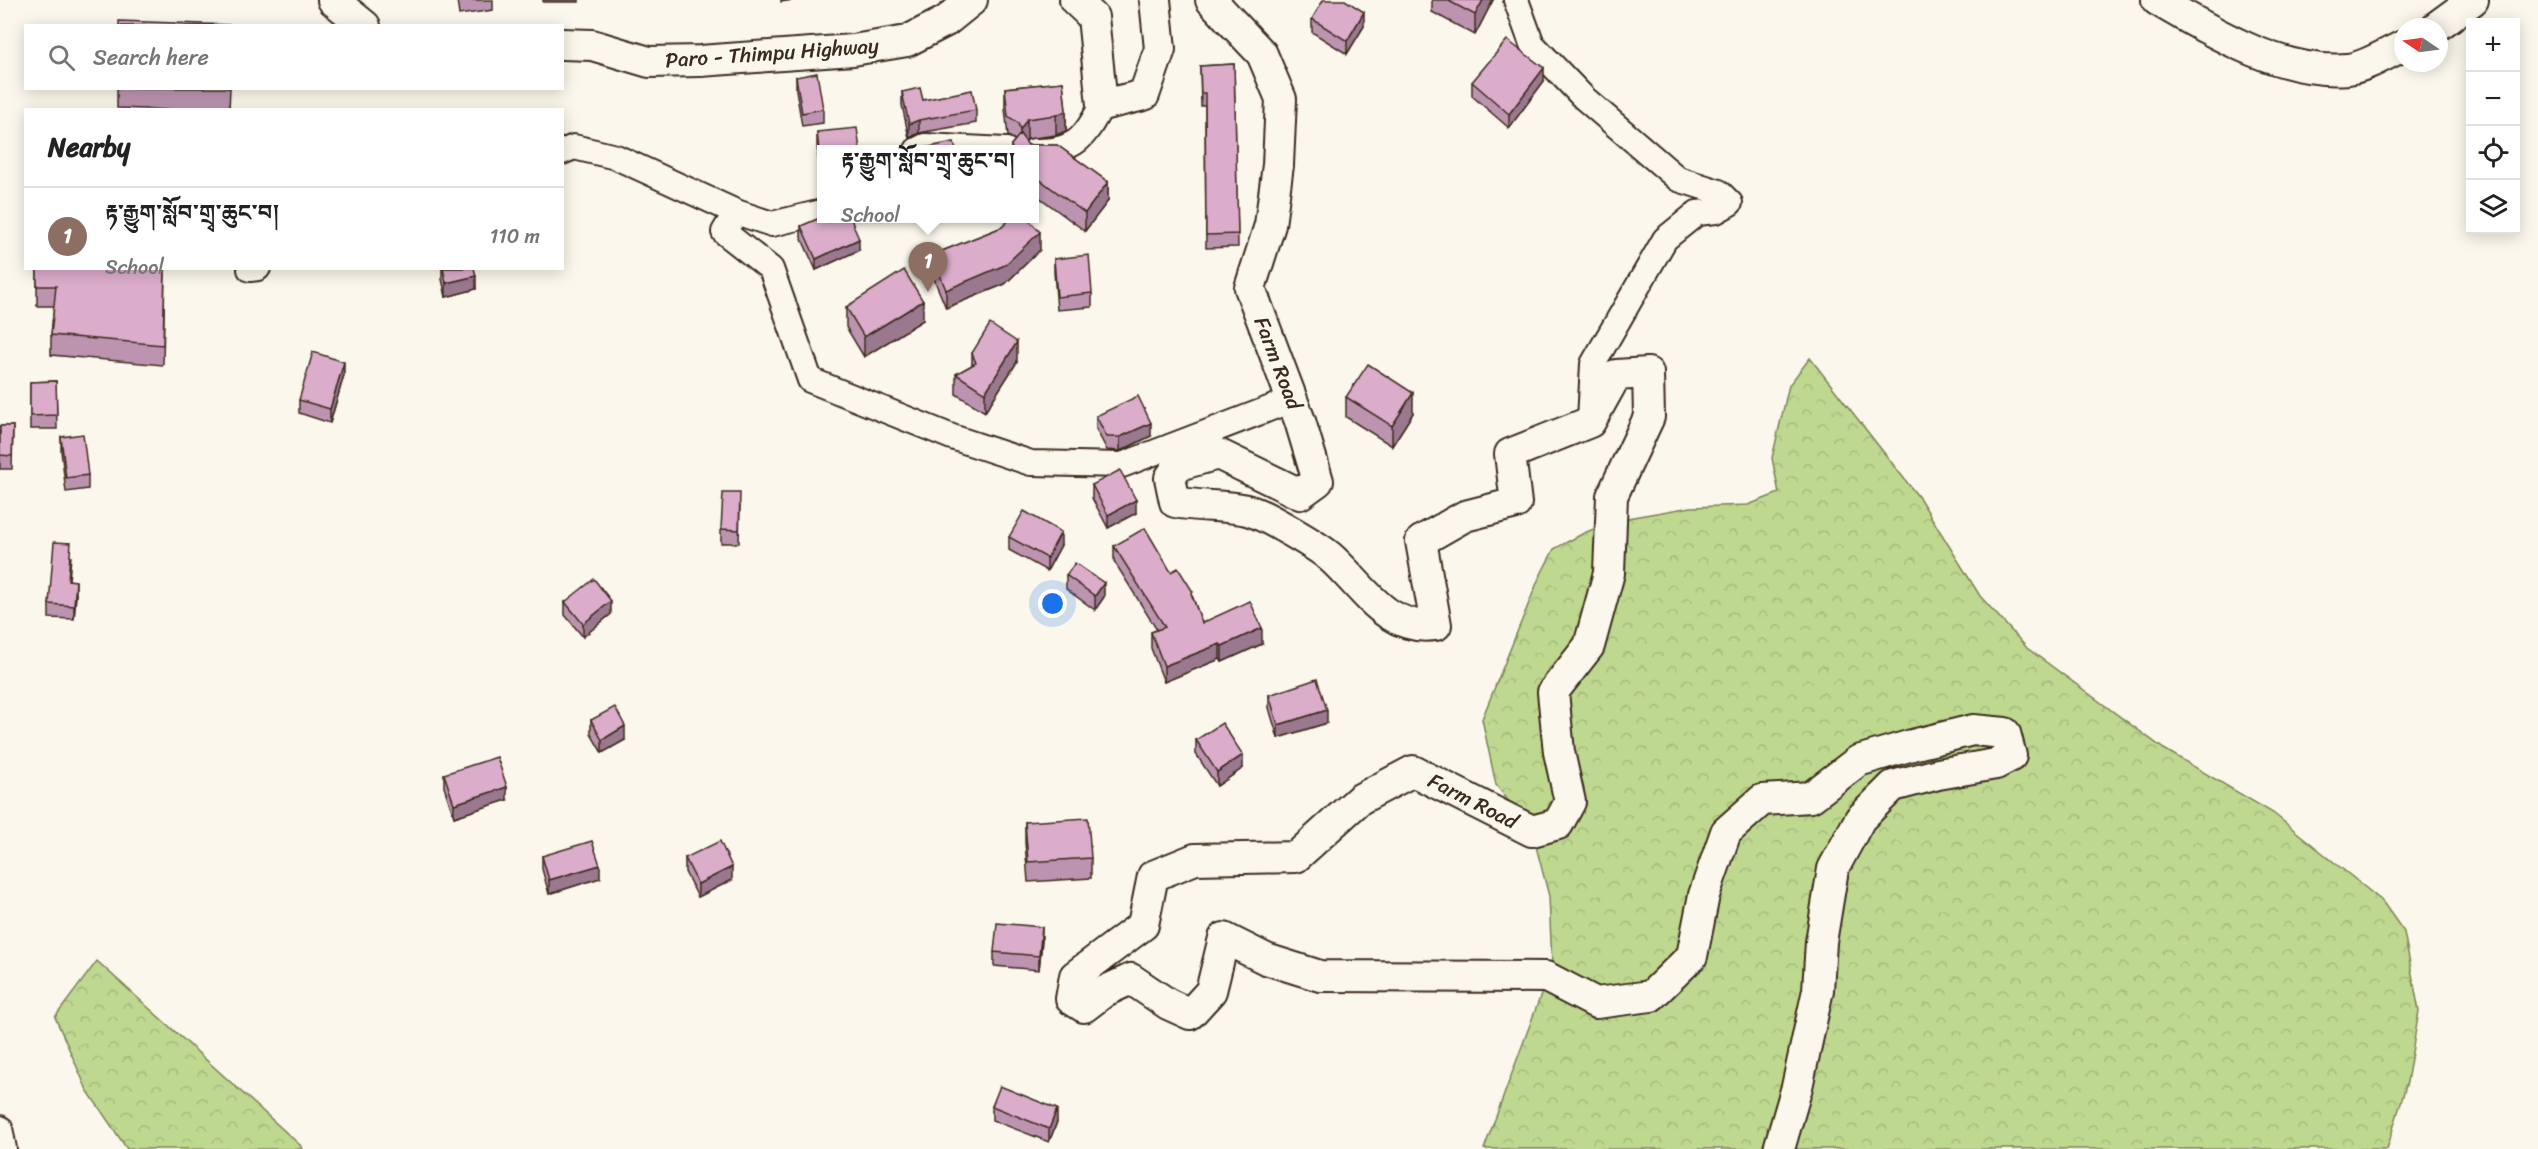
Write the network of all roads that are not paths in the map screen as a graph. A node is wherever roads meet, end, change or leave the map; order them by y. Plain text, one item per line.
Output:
1 (333, 0) edge
2 (972, 0) edge
3 (1075, 0) edge
4 (1155, 0) edge
5 (1211, 0) edge
6 (1516, 0) edge
7 (2157, 0) edge
8 (2472, 0) edge
9 (2448, 18) edge
10 (363, 24) edge
11 (564, 44) edge
12 (2394, 50) edge
13 (1102, 105) junction
14 (564, 151) edge
15 (1039, 151) edge
16 (736, 212) junction
17 (817, 213) edge
18 (1292, 400) junction
19 (1590, 422) junction
20 (0, 1128) edge
21 (4, 1149) edge
22 (1779, 1149) edge

1 - 10 street
2 - 11 street, Paro - Thimpu Highway
3 - 13 street
4 - 13 street
5 - 18 street, Farm Road
6 - 19 street
7 - 12 street
8 - 9 street
13 - 15 street
14 - 16 street
16 - 17 street
16 - 18 street
18 - 19 street, Farm Road
19 - 22 street, Farm Road
20 - 21 street

